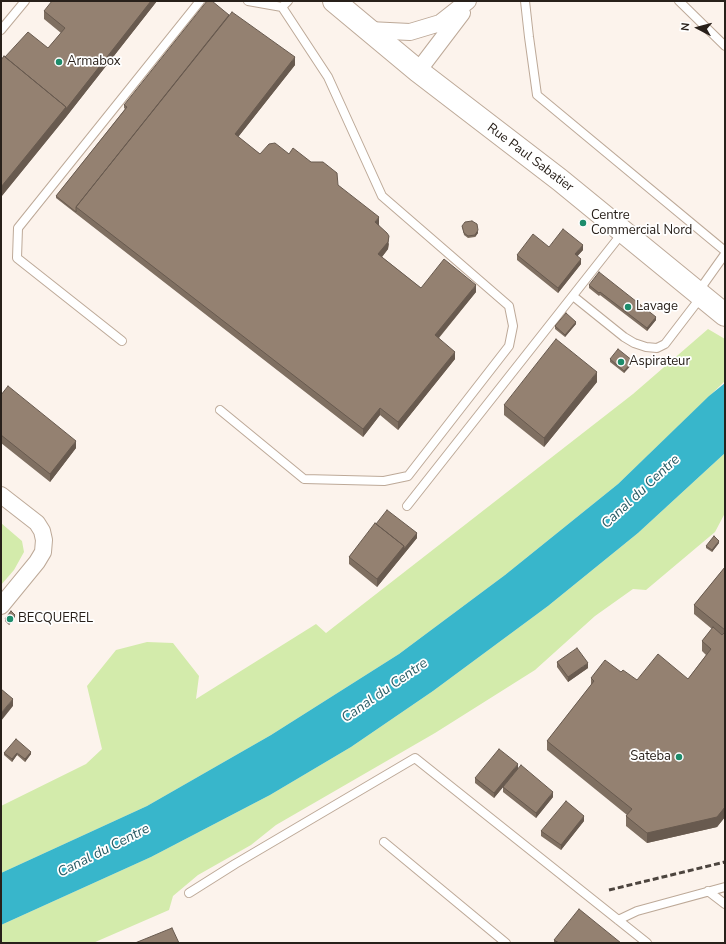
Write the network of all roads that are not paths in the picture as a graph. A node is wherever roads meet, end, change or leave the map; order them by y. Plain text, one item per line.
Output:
1 (25, 1) edge
2 (200, 1) edge
3 (248, 1) edge
4 (334, 1) edge
5 (468, 1) edge
6 (471, 1) edge
7 (525, 1) edge
8 (679, 1) edge
9 (285, 4) edge
10 (1, 30) edge
11 (369, 30) junction
12 (725, 46) edge
13 (418, 71) junction
14 (624, 232) junction
15 (725, 251) edge
16 (725, 254) edge
17 (700, 295) junction
18 (573, 296) junction
19 (725, 315) edge
20 (122, 341) dead end
21 (220, 410) dead end
22 (1, 495) edge
23 (407, 506) dead end
24 (1, 606) edge
25 (384, 842) dead end
26 (725, 887) edge
27 (708, 891) junction
28 (189, 893) dead end
29 (725, 904) edge
30 (618, 920) junction
31 (506, 943) edge
32 (647, 943) edge

1 - 10 lane
2 - 20 lane
3 - 9 lane
4 - 11 main road, Rue Paul Sabatier
5 - 11 street
6 - 13 street
7 - 15 lane
8 - 12 lane
9 - 21 lane
11 - 13 main road, Rue Paul Sabatier
13 - 14 main road, Rue Paul Sabatier
14 - 17 main road, Rue Paul Sabatier
14 - 18 lane
16 - 17 lane
17 - 18 lane
17 - 19 main road, Rue Paul Sabatier
18 - 23 lane
22 - 24 street
25 - 31 lane
26 - 27 lane
27 - 29 lane
27 - 30 lane
28 - 30 lane
30 - 32 lane

